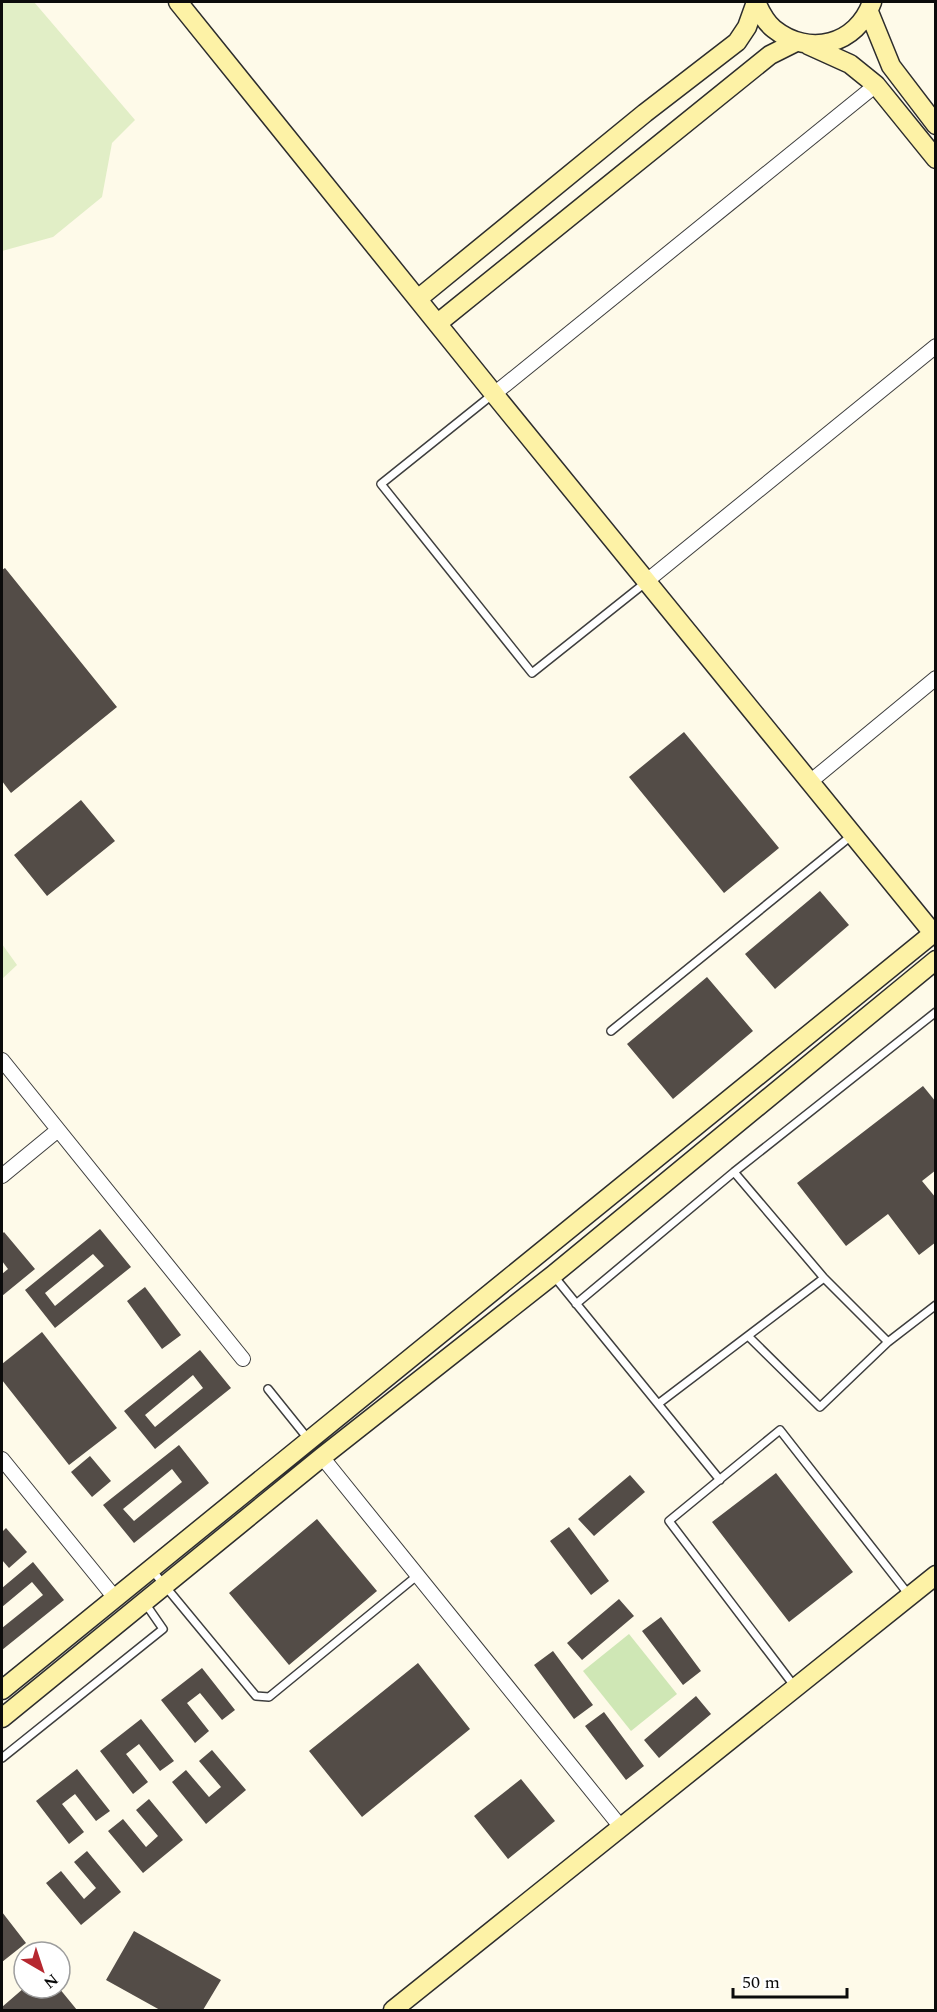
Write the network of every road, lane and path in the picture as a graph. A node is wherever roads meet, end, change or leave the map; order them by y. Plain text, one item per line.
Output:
1 (178, 2) edge
2 (756, 2) edge
3 (870, 7) edge
4 (802, 43) junction
5 (876, 85) junction
6 (936, 125) edge
7 (936, 159) edge
8 (418, 298) junction
9 (438, 323) junction
10 (936, 346) edge
11 (494, 394) junction
12 (648, 580) junction
13 (936, 678) edge
14 (811, 781) junction
15 (853, 834) junction
16 (934, 932) edge
17 (936, 960) edge
18 (936, 1012) edge
19 (611, 1031) dead end
20 (2, 1060) edge
21 (58, 1130) junction
22 (735, 1172) junction
23 (2, 1176) edge
24 (536, 1254) junction
25 (553, 1275) junction
26 (508, 1277) junction
27 (824, 1278) junction
28 (524, 1298) junction
29 (576, 1304) junction
30 (935, 1306) edge
31 (748, 1336) junction
32 (888, 1342) junction
33 (243, 1359) dead end
34 (268, 1389) dead end
35 (658, 1404) junction
36 (309, 1440) junction
37 (322, 1457) junction
38 (2, 1459) edge
39 (720, 1480) junction
40 (151, 1569) junction
41 (418, 1575) junction
42 (936, 1575) edge
43 (164, 1585) junction
44 (909, 1595) junction
45 (115, 1598) junction
46 (143, 1601) junction
47 (795, 1687) junction
48 (2, 1690) edge
49 (2, 1718) edge
50 (2, 1758) edge
51 (620, 1826) junction
52 (393, 2010) edge

1 - 8 street
2 - 4 street
2 - 8 street
3 - 4 street
3 - 6 street
4 - 5 street
4 - 9 street
5 - 7 street
5 - 11 street
8 - 9 street
9 - 11 street
10 - 12 street
11 - 12 street
11 - 12 lane
12 - 14 street
13 - 14 street
14 - 15 street
15 - 16 street
15 - 19 lane
16 - 24 street
17 - 25 street
18 - 22 lane
20 - 21 street
21 - 23 street
21 - 33 street
22 - 27 lane
22 - 29 lane
24 - 25 street
24 - 26 street
25 - 28 street
25 - 29 lane
26 - 28 street
26 - 36 street
27 - 31 lane
27 - 32 lane
28 - 37 street
29 - 35 lane
30 - 32 lane
31 - 32 lane
31 - 35 lane
34 - 36 lane
35 - 39 lane
36 - 40 street
37 - 41 street
37 - 43 street
38 - 45 street
39 - 44 lane
39 - 47 lane
40 - 43 lane
40 - 45 street
41 - 43 lane
41 - 51 street
42 - 44 street
43 - 46 street
44 - 47 street
45 - 48 street
46 - 49 street
46 - 50 lane
47 - 51 street
51 - 52 street

